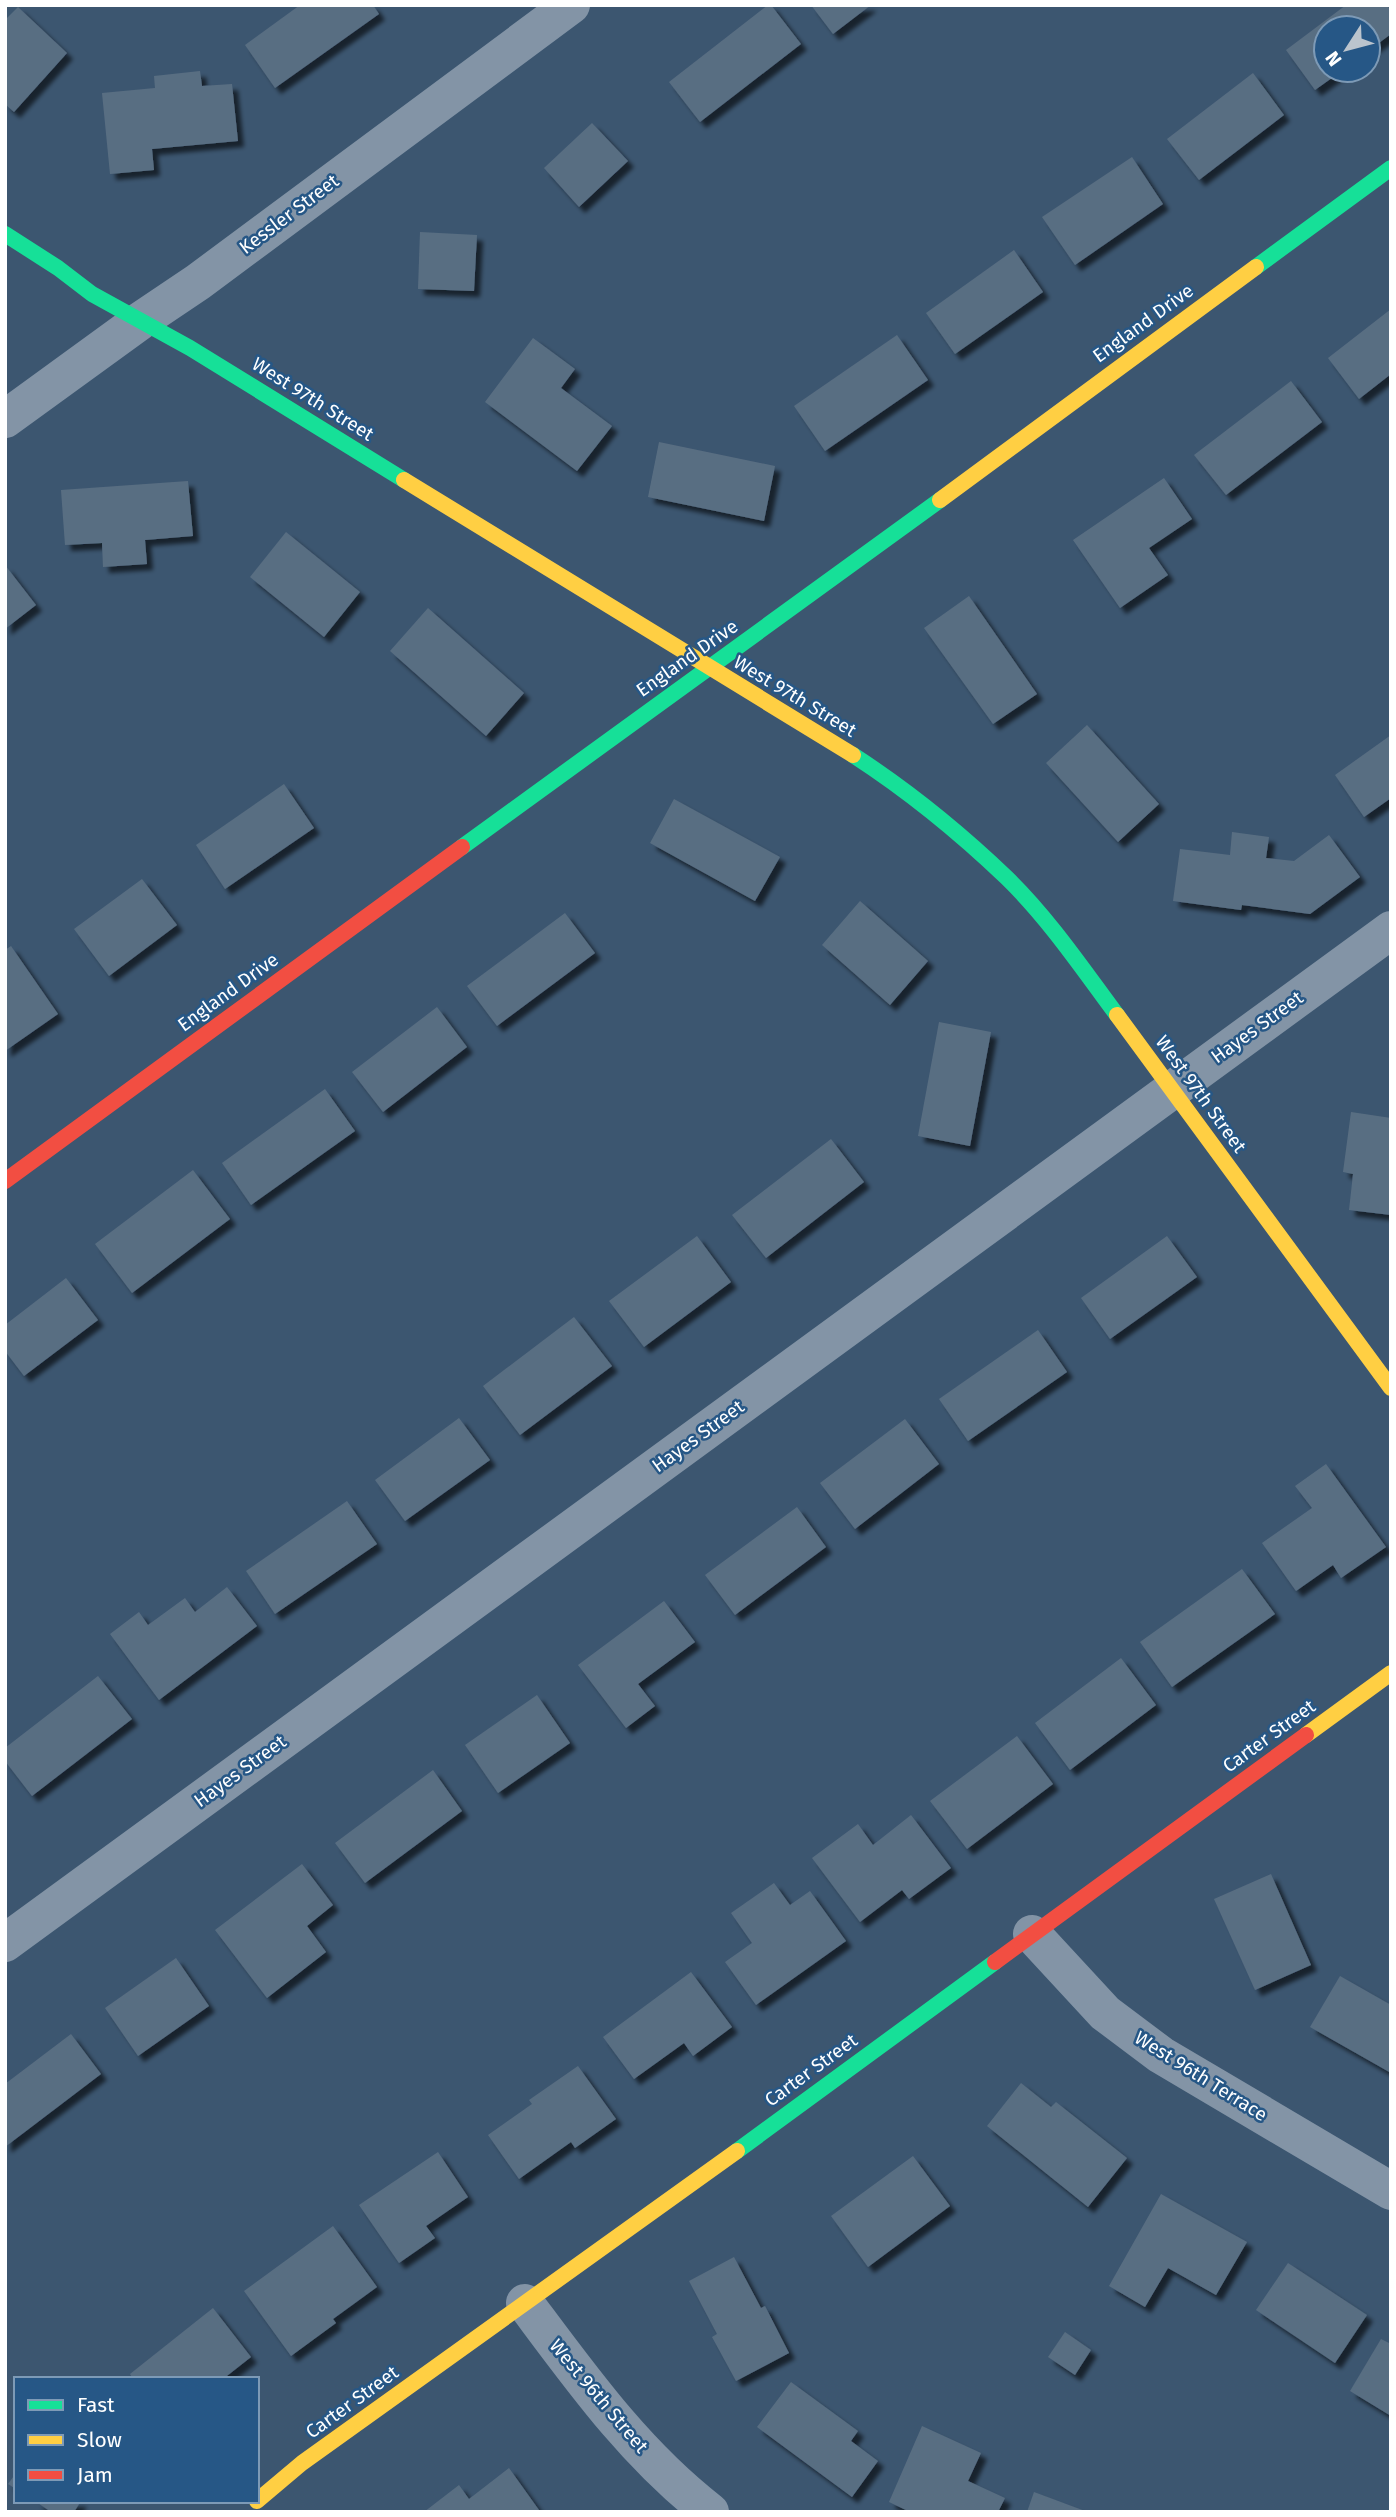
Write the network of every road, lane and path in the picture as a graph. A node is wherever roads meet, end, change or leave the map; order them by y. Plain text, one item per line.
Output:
1 (571, 5) edge
2 (1391, 168) edge
3 (5, 234) edge
4 (140, 321) junction
5 (5, 419) edge
6 (708, 667) junction
7 (1391, 930) edge
8 (1172, 1090) junction
9 (5, 1181) edge
10 (1391, 1388) edge
11 (1391, 1673) edge
12 (1032, 1934) junction
13 (5, 1942) edge
14 (1391, 2191) edge
15 (525, 2303) junction
16 (259, 2499) edge
17 (710, 2512) edge

1 - 4 street, Kessler Street
2 - 6 street, England Drive
3 - 4 street, West 97th Street
4 - 5 street, Kessler Street
4 - 6 street, West 97th Street
6 - 8 street, West 97th Street
6 - 9 street, England Drive
7 - 8 street, Hayes Street
8 - 10 street, West 97th Street
8 - 13 street, Hayes Street
11 - 12 street, Carter Street
12 - 14 street, West 96th Terrace
12 - 15 street, Carter Street
15 - 16 street, Carter Street
15 - 17 street, West 96th Street

